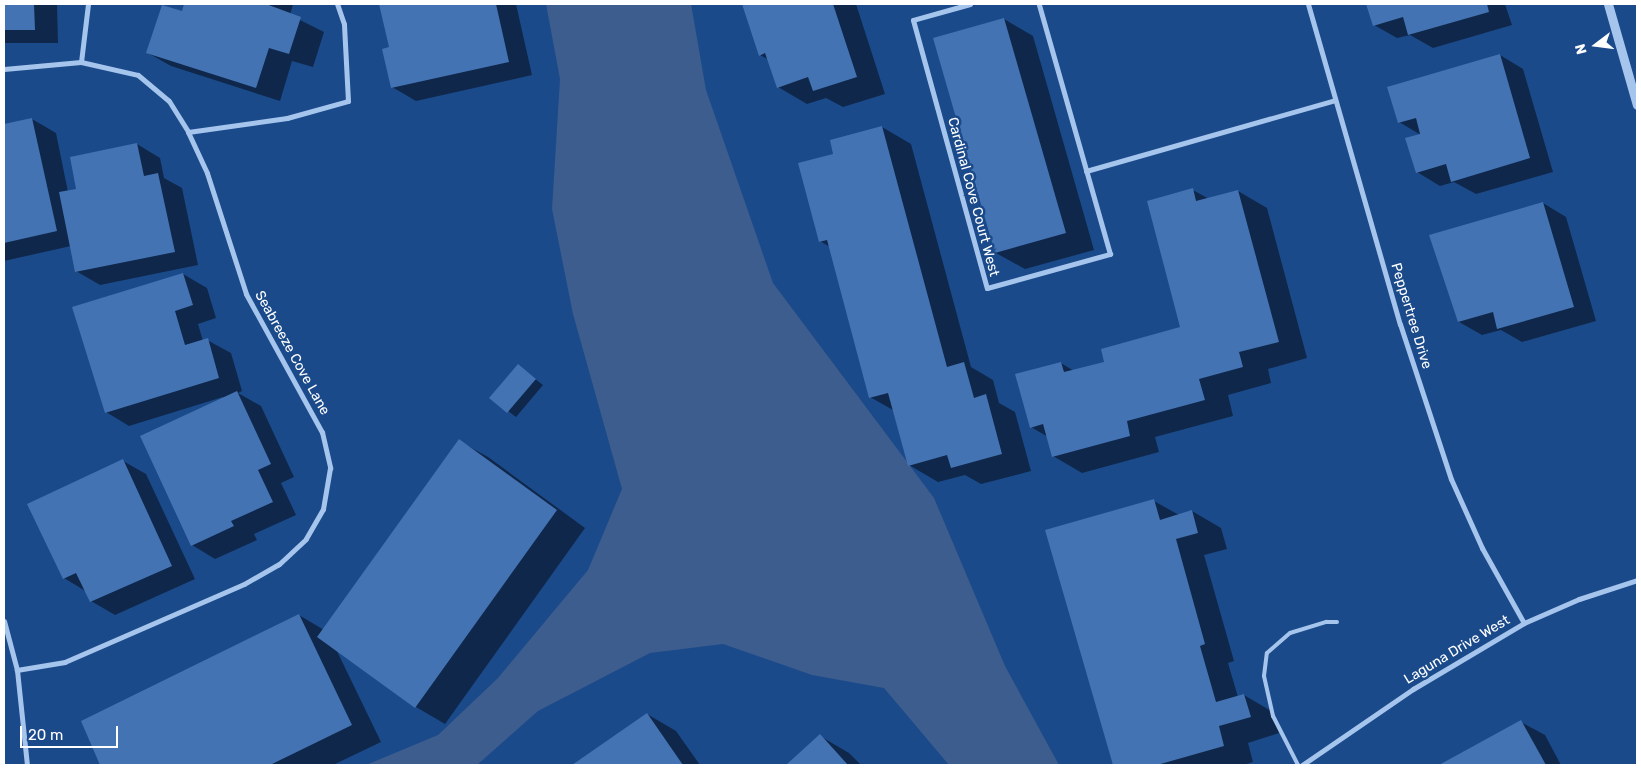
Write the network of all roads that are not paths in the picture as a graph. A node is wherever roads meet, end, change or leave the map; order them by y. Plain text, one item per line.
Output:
1 (88, 4) edge
2 (338, 4) edge
3 (970, 4) edge
4 (1039, 4) edge
5 (1308, 4) edge
6 (1608, 4) edge
7 (81, 62) junction
8 (4, 69) edge
9 (1335, 100) junction
10 (1637, 105) edge
11 (188, 132) junction
12 (1086, 171) junction
13 (1637, 580) edge
14 (4, 621) edge
15 (1337, 622) dead end
16 (1524, 622) junction
17 (17, 670) junction
18 (27, 765) edge
19 (1298, 765) edge
20 (1302, 765) edge

1 - 7 street
2 - 11 street
3 - 12 street, Cardinal Cove Court West
4 - 12 street, Cardinal Cove Court West
5 - 9 street, Peppertree Drive
6 - 10 street
7 - 8 street, Seabreeze Cove Lane
7 - 11 street, Seabreeze Cove Lane
9 - 12 street
9 - 16 street, Peppertree Drive
11 - 17 street, Seabreeze Cove Lane
13 - 16 street, Laguna Drive West
14 - 17 street
15 - 19 lane
16 - 20 street, Laguna Drive West
17 - 18 street

